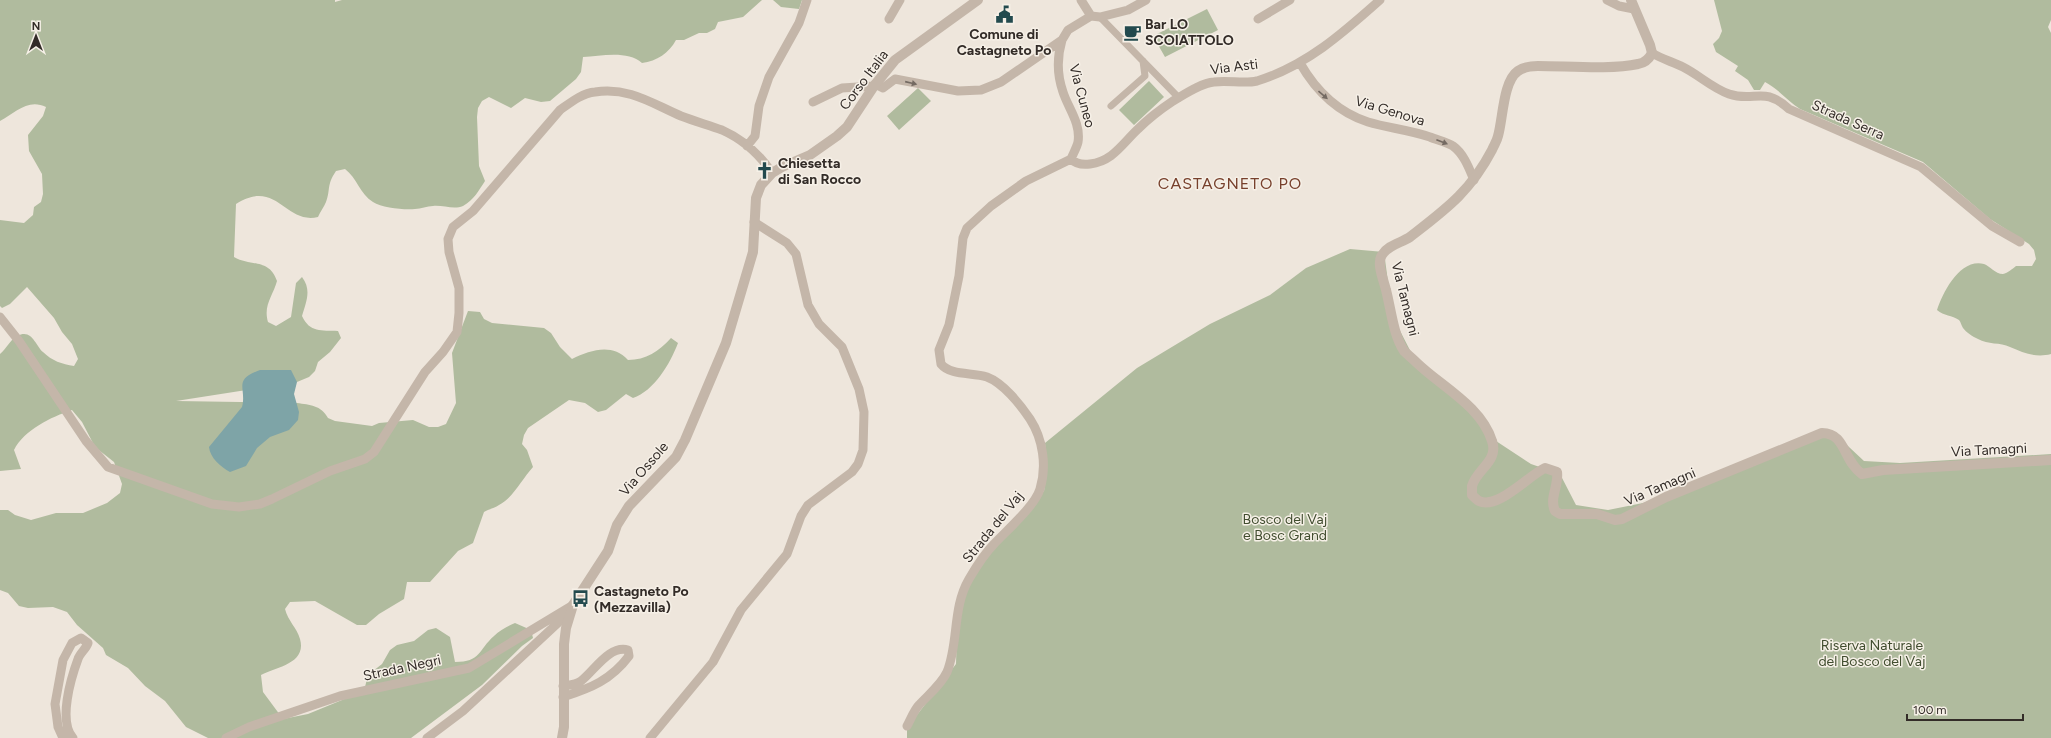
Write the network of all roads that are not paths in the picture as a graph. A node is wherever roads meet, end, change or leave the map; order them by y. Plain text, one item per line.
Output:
1 (808, 0) edge
2 (900, 0) edge
3 (978, 0) edge
4 (1081, 0) edge
5 (1146, 0) edge
6 (1290, 0) edge
7 (1380, 0) edge
8 (1608, 0) edge
9 (1276, 4) edge
10 (1632, 5) edge
11 (1095, 17) junction
12 (889, 19) dead end
13 (1258, 19) dead end
14 (1062, 40) junction
15 (1652, 53) junction
16 (1143, 61) junction
17 (1300, 63) junction
18 (875, 85) junction
19 (1179, 98) junction
20 (813, 102) dead end
21 (1111, 106) dead end
22 (747, 146) junction
23 (1071, 159) junction
24 (772, 173) junction
25 (1474, 180) junction
26 (754, 222) junction
27 (2020, 242) dead end
28 (0, 317) edge
29 (2051, 460) edge
30 (573, 605) junction
31 (570, 616) junction
32 (563, 692) junction
33 (907, 726) dead end
34 (63, 738) edge
35 (72, 738) edge
36 (226, 738) edge
37 (427, 738) edge
38 (562, 738) edge
39 (650, 738) edge

1 - 22 street
2 - 12 street
3 - 18 street, Corso Italia
4 - 11 street
5 - 11 street
6 - 9 street
7 - 17 street, Via Asti
8 - 10 street
9 - 13 street
10 - 15 street
11 - 14 street
11 - 16 street
18 -> 14 street
14 - 23 street, Via Cuneo
15 - 25 street
15 - 27 street, Strada Serra
16 - 19 street
16 - 21 street
17 - 19 street, Via Asti
17 -> 25 street, Via Genova
18 - 20 street
18 - 24 street, Corso Italia
19 - 23 street, Via Asti
22 - 24 street
22 - 28 street
23 - 33 street, Strada del Vaj
24 - 26 street, Via Ossole
25 - 29 street, Via Tamagni
26 - 30 street, Via Ossole
26 - 39 street
30 - 31 street, Via Ossole
30 - 36 street, Strada Negri
31 - 32 street, Via Ossole
31 - 37 street
32 - 32 street
32 - 38 street, Via Ossole
34 - 35 street

